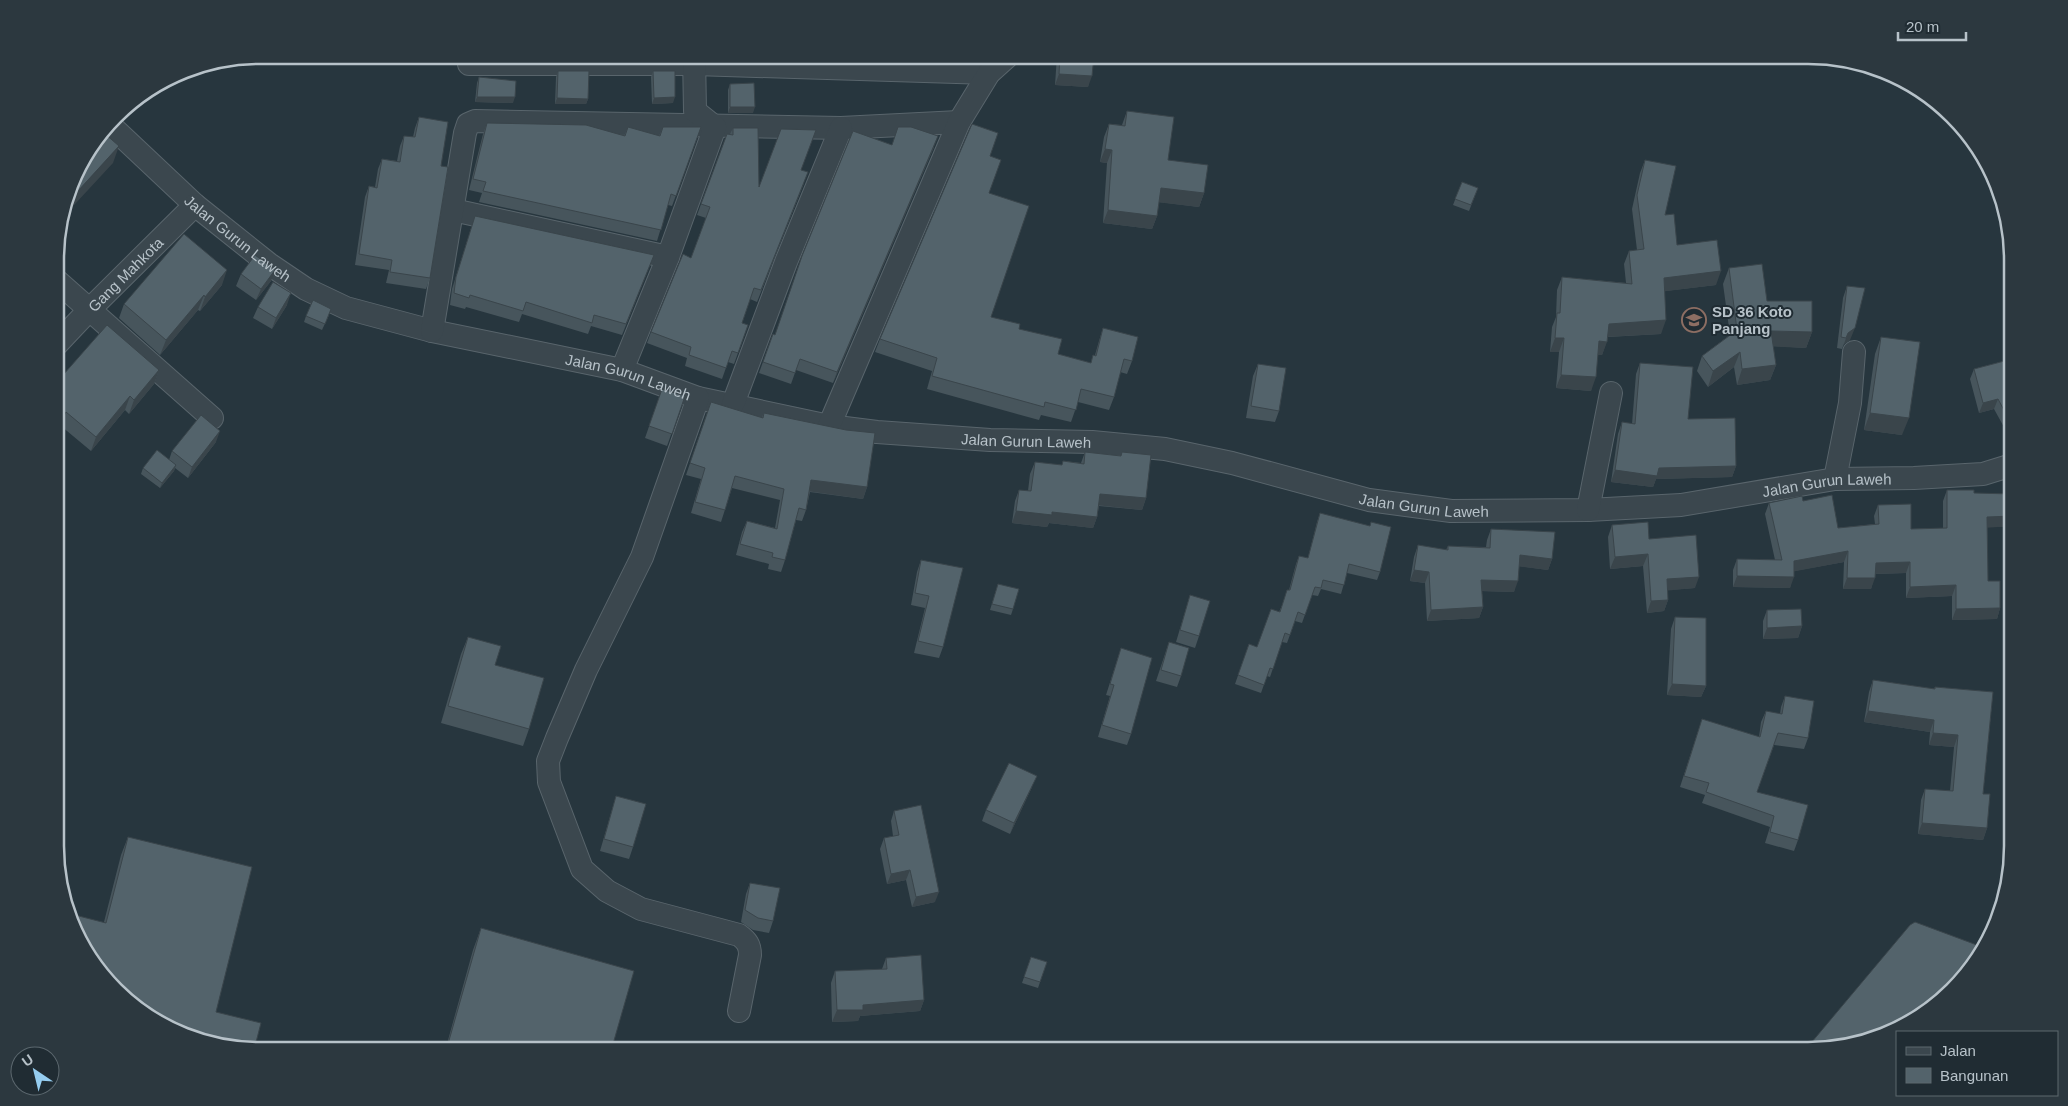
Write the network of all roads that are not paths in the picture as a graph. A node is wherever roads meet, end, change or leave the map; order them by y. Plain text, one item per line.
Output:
1 (694, 64) edge
2 (799, 64) edge
3 (999, 64) edge
4 (989, 73) junction
5 (960, 122) junction
6 (715, 127) junction
7 (114, 128) edge
8 (841, 128) junction
9 (195, 205) junction
10 (453, 210) junction
11 (668, 257) junction
12 (64, 287) edge
13 (90, 308) junction
14 (432, 331) junction
15 (64, 336) edge
16 (1854, 352) dead end
17 (622, 370) junction
18 (1611, 392) dead end
19 (698, 398) junction
20 (733, 404) junction
21 (212, 418) dead end
22 (828, 426) junction
23 (2004, 468) edge
24 (1835, 479) junction
25 (1588, 510) junction
26 (739, 1011) dead end

1 - 6 street
2 - 4 street
3 - 4 street
4 - 5 street
5 - 8 street
5 - 22 street
6 - 8 street
6 - 10 street
6 - 11 street
7 - 9 street, Jalan Gurun Laweh
8 - 20 street
9 - 13 street, Gang Mahkota
9 - 14 street, Jalan Gurun Laweh
10 - 11 street
10 - 14 street
11 - 17 street
12 - 13 street
13 - 15 street, Gang Mahkota
13 - 21 street
14 - 17 street, Jalan Gurun Laweh
16 - 24 street
17 - 19 street, Jalan Gurun Laweh
18 - 25 street
19 - 20 street, Jalan Gurun Laweh
19 - 26 street
20 - 22 street, Jalan Gurun Laweh
22 - 25 street, Jalan Gurun Laweh
23 - 24 street, Jalan Gurun Laweh
24 - 25 street, Jalan Gurun Laweh

